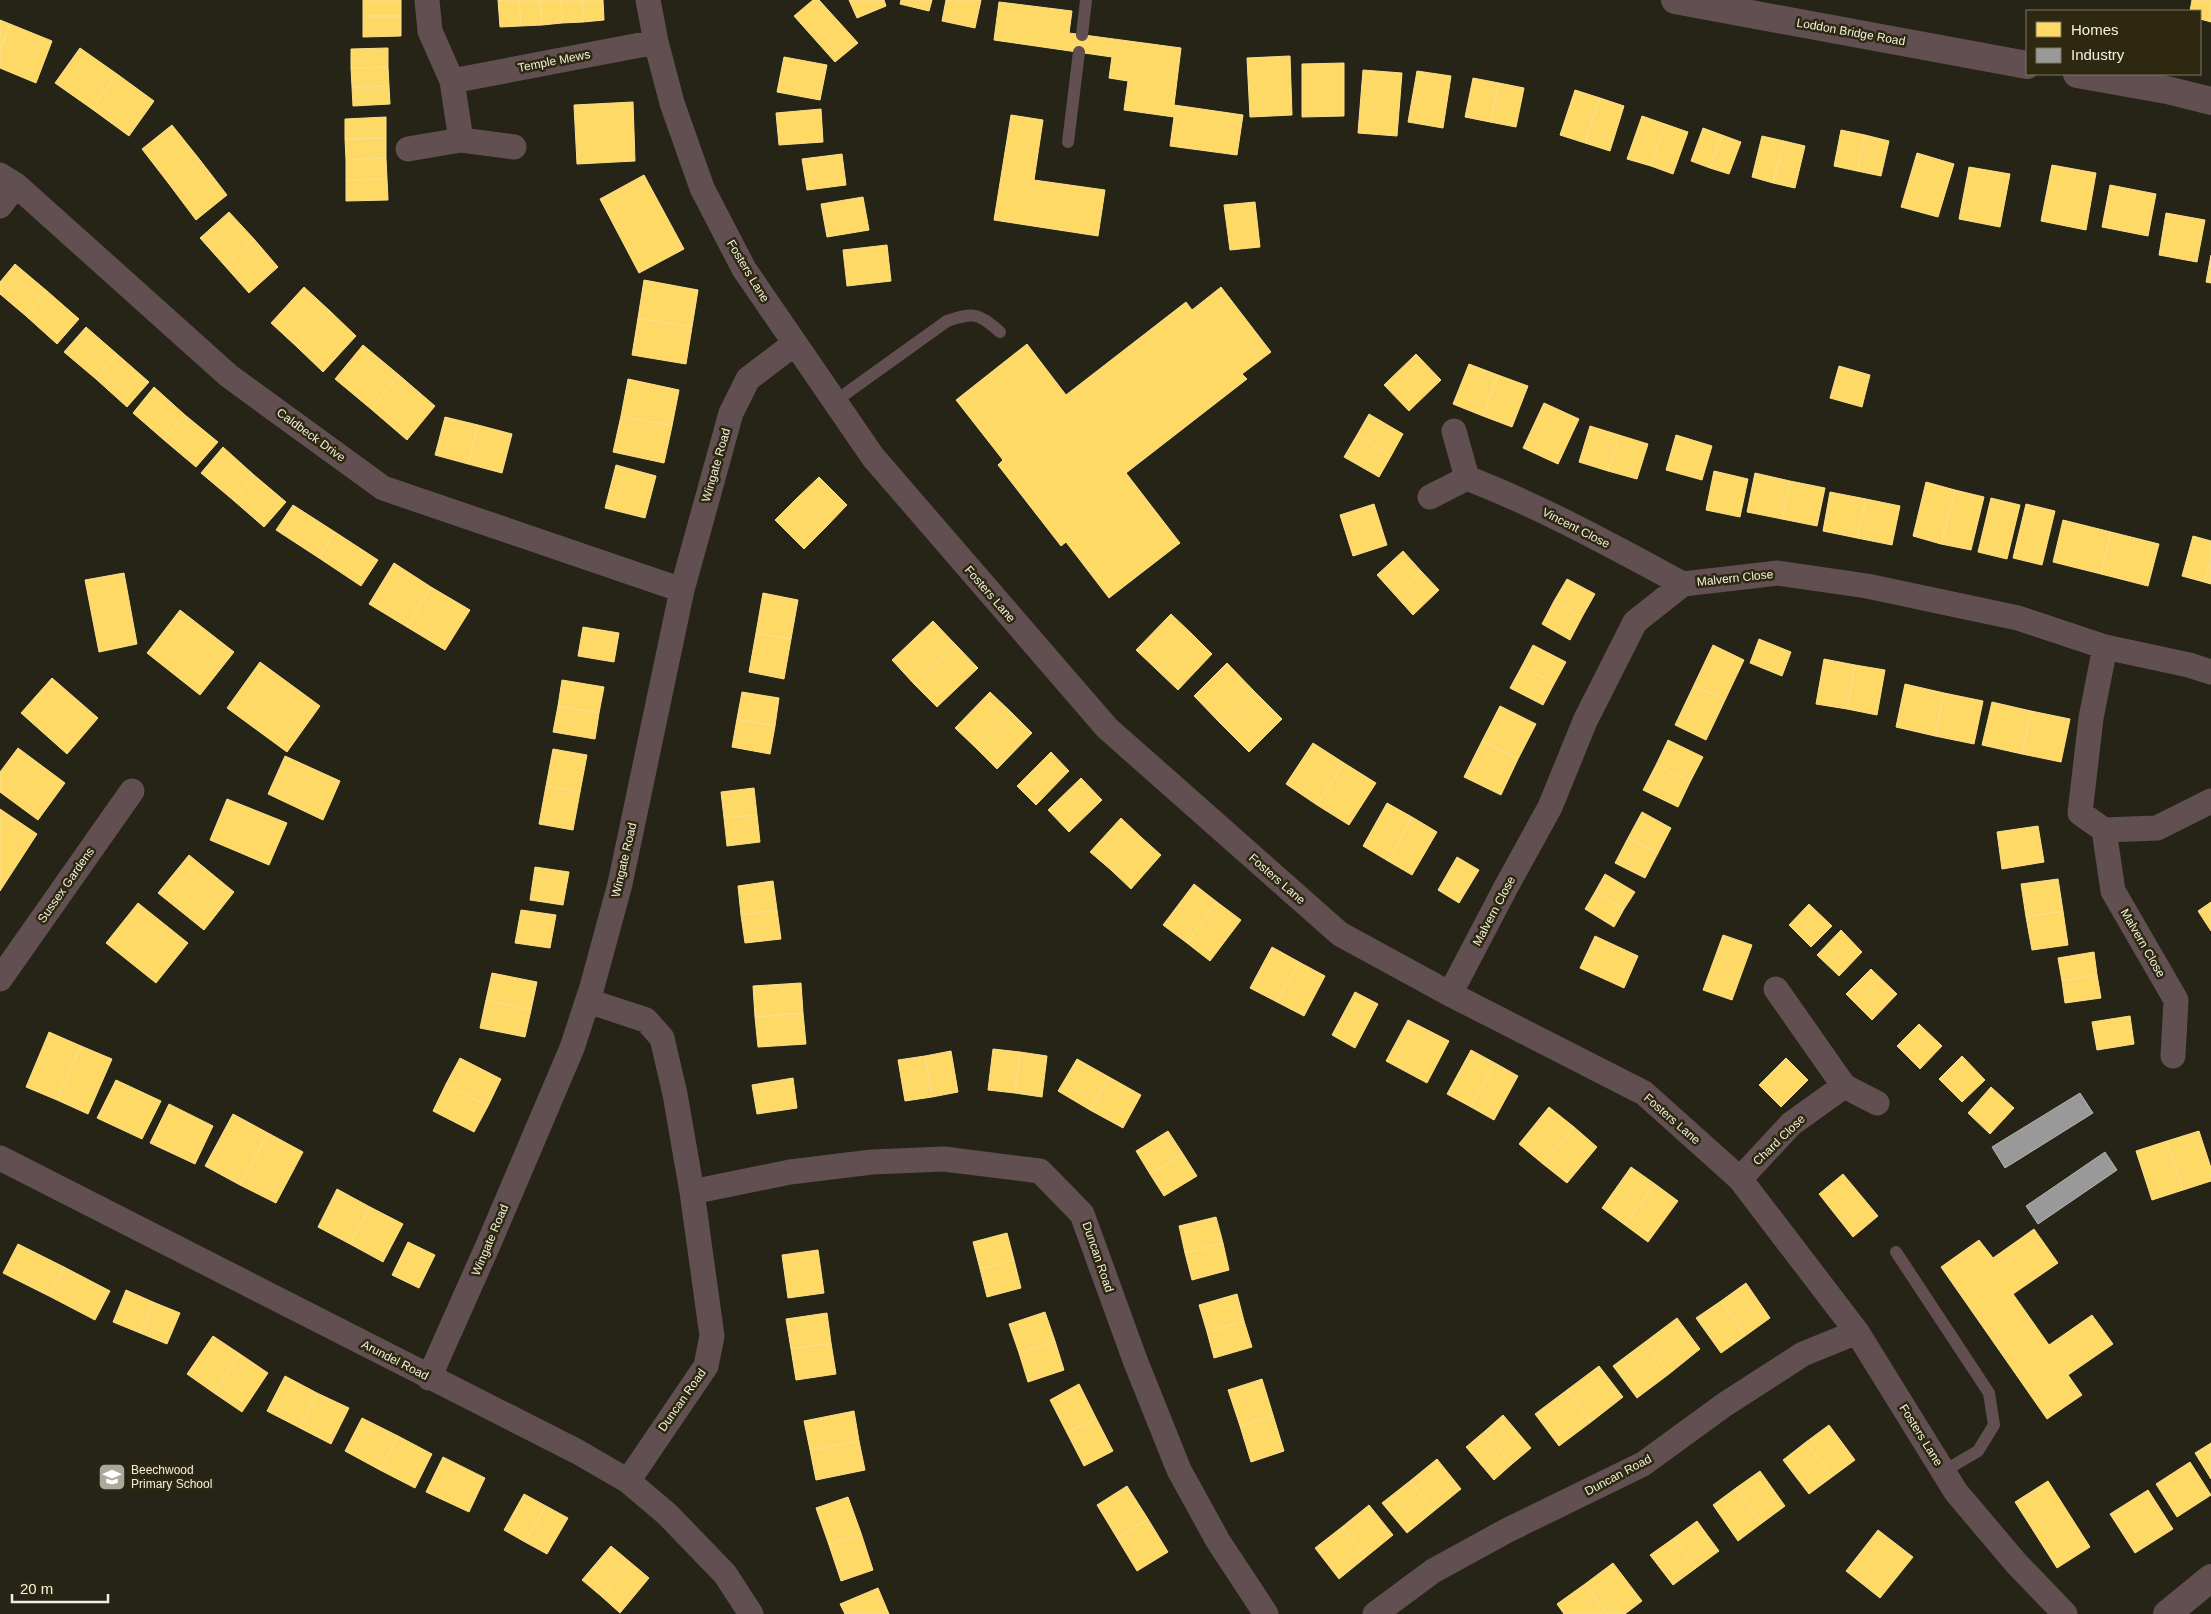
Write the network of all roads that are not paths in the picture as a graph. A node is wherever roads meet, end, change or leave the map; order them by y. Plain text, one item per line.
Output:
1 (427, 0) edge
2 (648, 0) edge
3 (1086, 0) edge
4 (1675, 0) edge
5 (1082, 35) dead end
6 (656, 42) junction
7 (1079, 52) dead end
8 (2026, 65) edge
9 (2083, 75) edge
10 (452, 81) junction
11 (2211, 102) edge
12 (461, 140) junction
13 (1068, 142) dead end
14 (514, 147) dead end
15 (408, 149) dead end
16 (8, 180) edge
17 (0, 206) edge
18 (1000, 332) dead end
19 (794, 344) junction
20 (834, 402) junction
21 (1454, 431) dead end
22 (1467, 478) junction
23 (1430, 497) dead end
24 (1683, 584) junction
25 (682, 590) junction
26 (2105, 647) junction
27 (2211, 672) edge
28 (132, 790) dead end
29 (2211, 801) edge
30 (2104, 830) junction
31 (0, 979) edge
32 (1776, 989) dead end
33 (1450, 994) junction
34 (588, 1001) junction
35 (2173, 1056) dead end
36 (1844, 1086) junction
37 (1877, 1103) dead end
38 (0, 1158) edge
39 (1740, 1178) junction
40 (692, 1192) junction
41 (1896, 1252) dead end
42 (1857, 1332) junction
43 (429, 1378) junction
44 (1944, 1471) junction
45 (628, 1481) junction
46 (2210, 1583) edge
47 (751, 1614) edge
48 (1266, 1614) edge
49 (1376, 1614) edge
50 (2065, 1614) edge
51 (2167, 1614) edge

1 - 10 street
2 - 6 street, Fosters Lane
3 - 5 lane
4 - 8 street, Loddon Bridge Road
6 - 10 street, Temple Mews
6 - 19 street, Fosters Lane
7 - 13 lane
9 - 11 street
10 - 12 street
12 - 14 street
12 - 15 street
16 - 17 street
16 - 25 street, Caldbeck Drive
18 - 20 lane
19 - 20 street, Fosters Lane
19 - 25 street, Wingate Road
20 - 33 street, Fosters Lane
21 - 22 street
22 - 23 street
22 - 24 street, Vincent Close
24 - 26 street, Malvern Close
24 - 33 street, Malvern Close
25 - 34 street, Wingate Road
26 - 27 street, Malvern Close
26 - 30 street
28 - 31 street, Sussex Gardens
29 - 30 street
30 - 35 street, Malvern Close
32 - 36 street
33 - 39 street, Fosters Lane
34 - 40 street, Duncan Road
34 - 43 street, Wingate Road
36 - 37 street
36 - 39 street, Chard Close
38 - 43 street, Arundel Road
39 - 42 street, Fosters Lane
40 - 45 street, Duncan Road
40 - 48 street, Duncan Road
41 - 44 lane
42 - 44 street, Fosters Lane
42 - 49 street, Duncan Road
43 - 45 street, Arundel Road
44 - 50 street, Fosters Lane
45 - 47 street, Arundel Road
46 - 51 street

